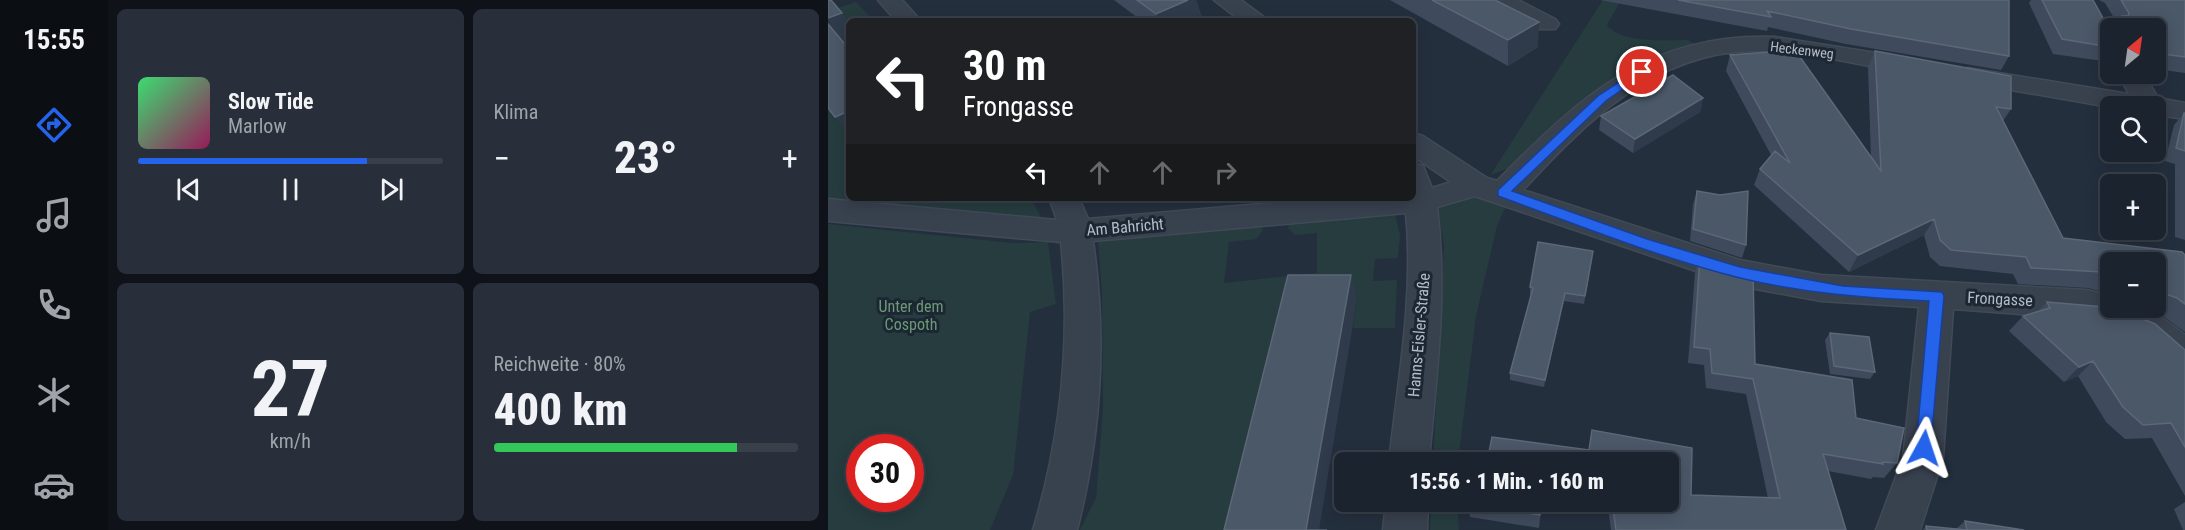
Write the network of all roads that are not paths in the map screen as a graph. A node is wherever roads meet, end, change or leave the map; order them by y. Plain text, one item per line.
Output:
1 (889, 0) edge
2 (1225, 0) edge
3 (1500, 0) edge
4 (906, 18) edge
5 (1252, 18) edge
6 (1547, 24) dead end
7 (2100, 97) edge
8 (2166, 108) edge
9 (2185, 111) edge
10 (1416, 144) edge
11 (1418, 187) edge
12 (1489, 189) junction
13 (1238, 201) edge
14 (828, 210) edge
15 (1070, 214) edge
16 (1937, 296) junction
17 (2185, 356) edge
18 (1410, 452) edge
19 (1406, 512) edge
20 (1055, 530) edge
21 (1405, 530) edge
22 (1898, 530) edge

1 - 4 street
2 - 5 street
3 - 6 street
7 - 12 street, Heckenweg
8 - 9 street, Heckenweg
10 - 12 street, Frongasse
11 - 12 street
11 - 18 street, Hanns-Eisler-Straße
12 - 16 street, Frongasse
13 - 15 street, Am Bahricht
14 - 15 street, Am Bahricht
15 - 20 street
16 - 17 street, Frongasse
16 - 22 street
19 - 21 street

